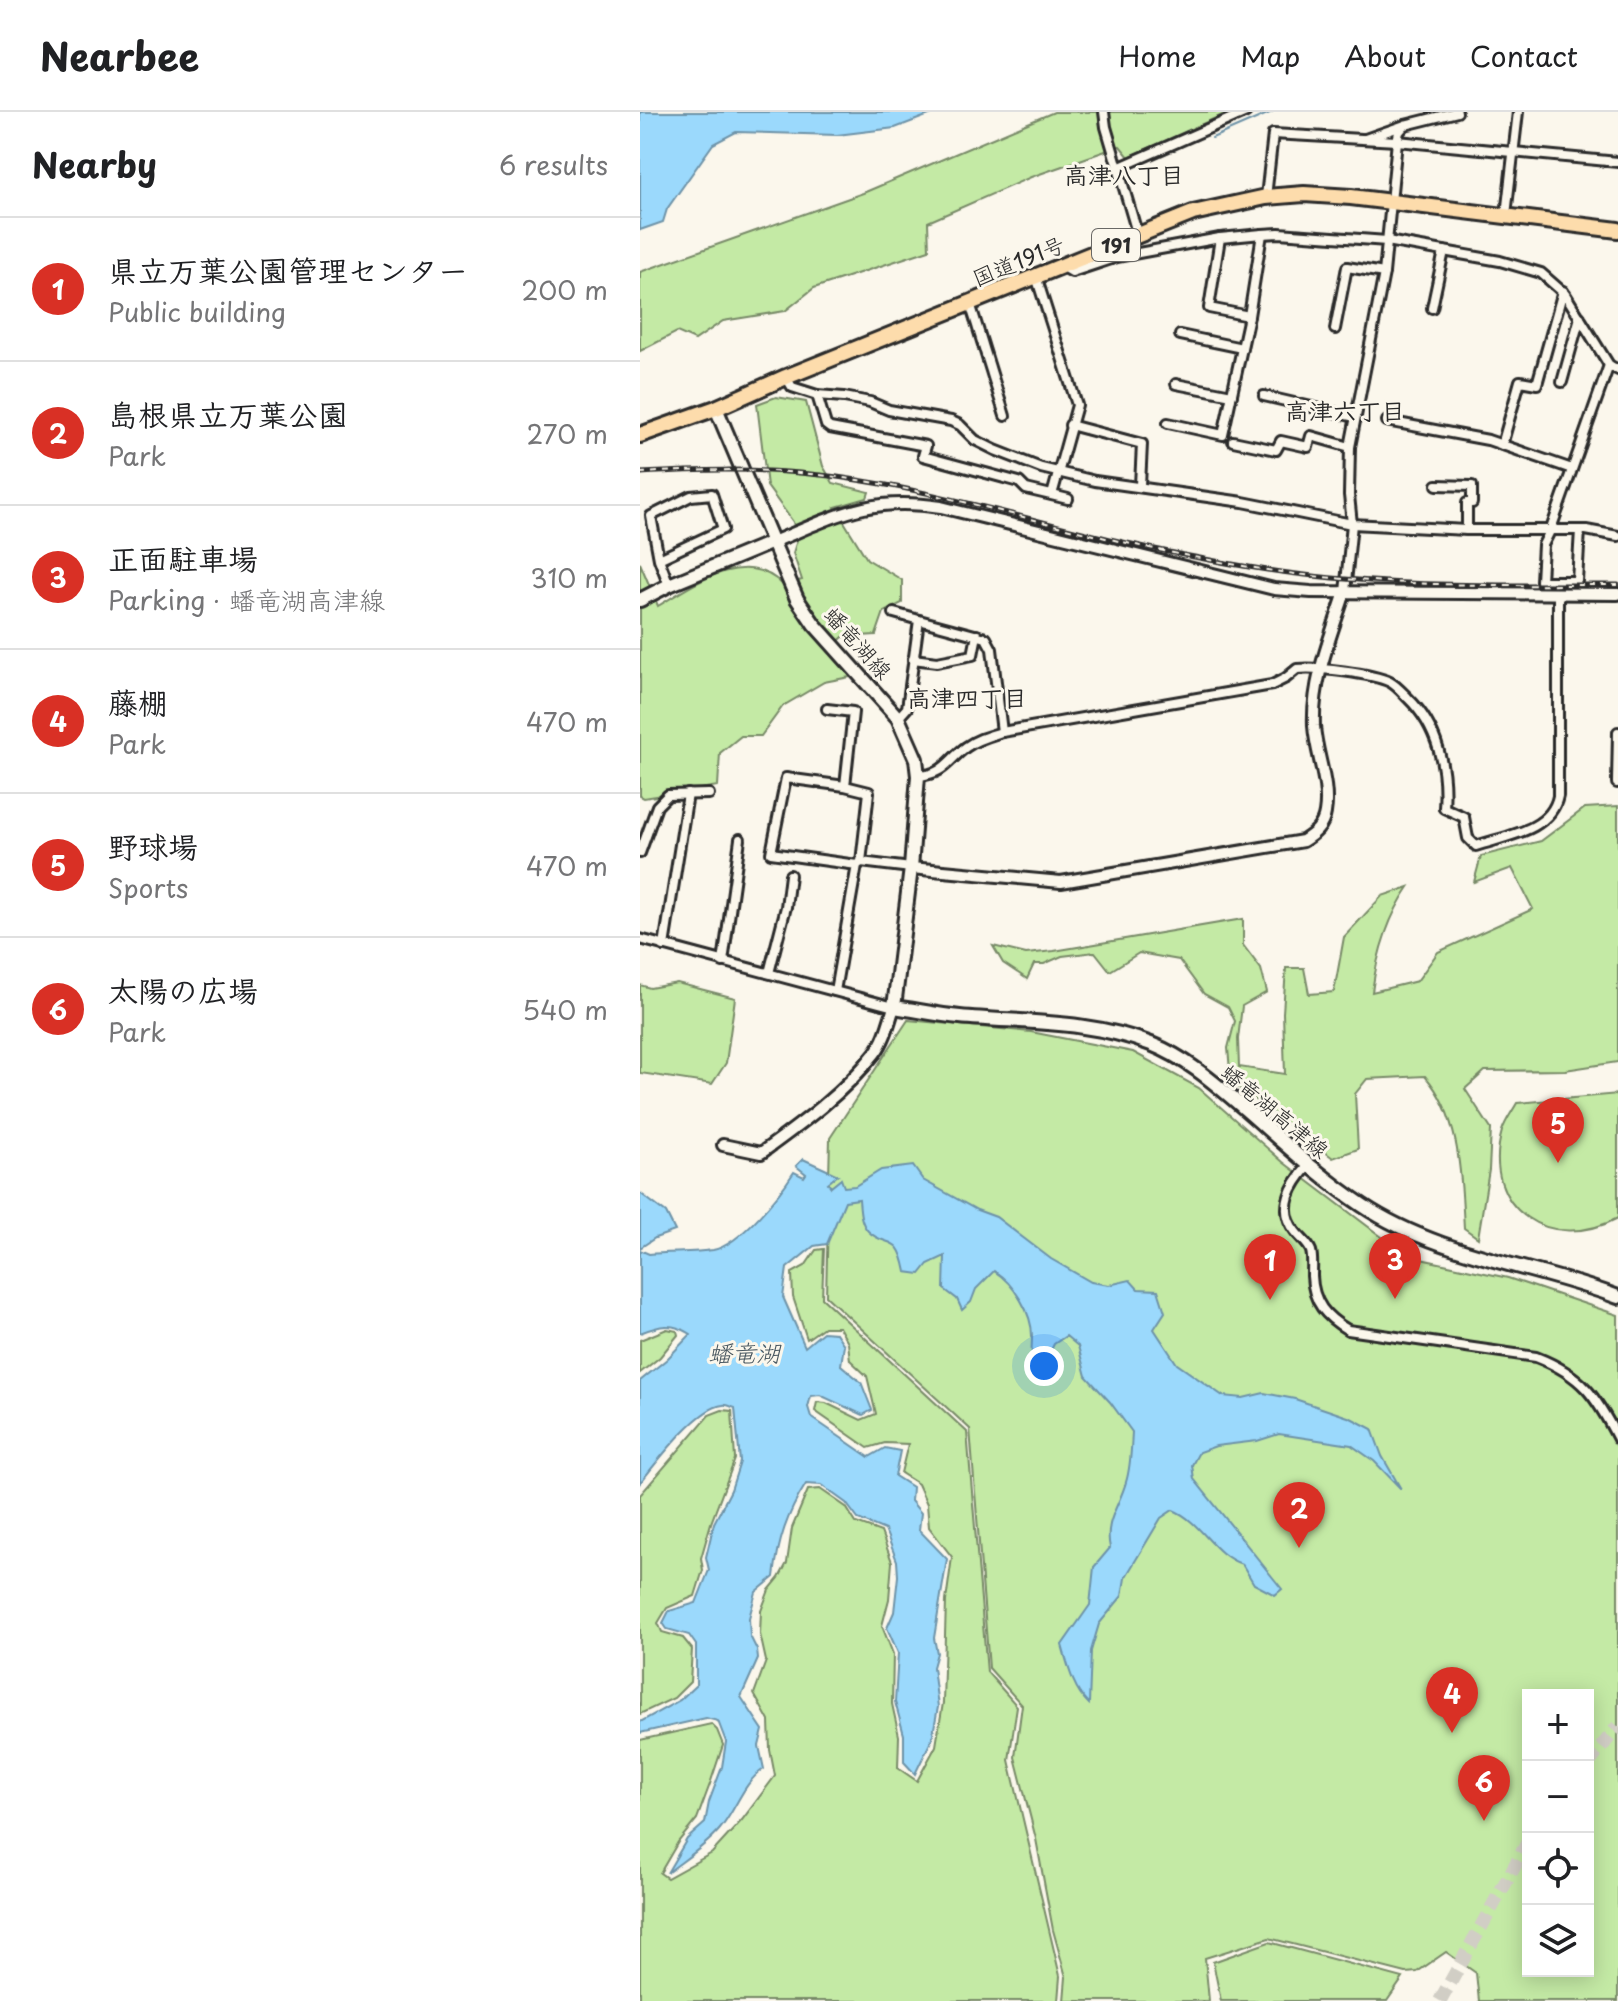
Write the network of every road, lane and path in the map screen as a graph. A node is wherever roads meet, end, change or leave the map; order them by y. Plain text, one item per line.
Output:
1 (1104, 112) edge
2 (1246, 112) edge
3 (1457, 112) edge
4 (1518, 112) edge
5 (1405, 125) junction
6 (1364, 139) junction
7 (1397, 141) junction
8 (1513, 152) junction
9 (1618, 162) edge
10 (1118, 168) junction
11 (1266, 197) junction
12 (1391, 201) junction
13 (1506, 215) junction
14 (1618, 230) edge
15 (1262, 234) junction
16 (1138, 236) junction
17 (1220, 238) junction
18 (1387, 241) junction
19 (1444, 251) junction
20 (1062, 266) junction
21 (1384, 273) junction
22 (1036, 276) junction
23 (1563, 291) junction
24 (970, 303) junction
25 (1432, 308) dead end
26 (1249, 316) junction
27 (1580, 317) junction
28 (1335, 329) dead end
29 (1180, 335) dead end
30 (1242, 348) junction
31 (1614, 368) edge
32 (786, 377) junction
33 (1562, 382) dead end
34 (1176, 384) dead end
35 (817, 395) junction
36 (1232, 395) junction
37 (1264, 396) dead end
38 (716, 408) junction
39 (1005, 416) dead end
40 (1355, 417) junction
41 (1387, 421) dead end
42 (1168, 423) dead end
43 (1070, 425) junction
44 (640, 435) edge
45 (1233, 441) dead end
46 (1502, 445) junction
47 (1350, 447) junction
48 (1572, 469) junction
49 (1058, 473) junction
50 (1140, 485) junction
51 (1437, 485) dead end
52 (1352, 524) junction
53 (1551, 529) junction
54 (1467, 530) junction
55 (1580, 530) junction
56 (1618, 536) edge
57 (773, 542) junction
58 (659, 559) junction
59 (669, 585) junction
60 (1345, 592) junction
61 (1558, 594) junction
62 (1618, 594) edge
63 (640, 600) edge
64 (894, 613) dead end
65 (919, 620) junction
66 (977, 635) junction
67 (913, 659) junction
68 (1320, 670) junction
69 (827, 709) dead end
70 (898, 718) junction
71 (1002, 732) junction
72 (1618, 732) edge
73 (918, 776) junction
74 (1617, 783) edge
75 (845, 786) junction
76 (688, 794) junction
77 (709, 794) dead end
78 (740, 839) dead end
79 (640, 853) edge
80 (859, 864) junction
81 (911, 868) junction
82 (790, 875) dead end
83 (640, 929) edge
84 (640, 939) edge
85 (664, 946) junction
86 (723, 962) junction
87 (769, 973) junction
88 (835, 991) junction
89 (894, 1007) junction
90 (723, 1145) dead end
91 (1309, 1165) junction
92 (1618, 1297) edge
93 (1618, 1439) edge

1 - 10 street
2 - 10 street
3 - 5 street
4 - 8 street
5 - 6 street
5 - 7 street
6 - 7 street
6 - 11 street
7 - 8 street
7 - 12 street
8 - 9 street
8 - 13 street
10 - 16 street
11 - 12 highway, 国道191号 / 191
11 - 16 highway, 国道191号 / 191
12 - 13 highway, 国道191号 / 191
12 - 18 street
13 - 14 highway, 国道191号 / 191
15 - 17 street
15 - 18 street
15 - 26 street
16 - 20 highway, 国道191号 / 191
17 - 20 street
17 - 26 street
18 - 19 street
18 - 21 street
19 - 23 street
19 - 25 street
20 - 22 highway, 国道191号 / 191
21 - 28 street
21 - 40 street
22 - 24 highway, 国道191号 / 191
22 - 43 street
23 - 27 street
23 - 46 street
24 - 32 highway, 国道191号 / 191
24 - 39 street
26 - 30 street
27 - 31 street
27 - 33 street
29 - 30 street
30 - 36 street
31 - 48 street
32 - 35 street
32 - 38 highway, 国道191号 / 191
34 - 36 street
35 - 49 street
35 - 49 street
36 - 42 street
37 - 40 street
38 - 44 highway, 国道191号 / 191
38 - 57 main road, 蟠竜湖線
40 - 47 street
41 - 46 street
43 - 49 street
43 - 50 street
45 - 47 street
46 - 48 street
47 - 52 street
48 - 53 street
49 - 50 street
50 - 52 street
51 - 54 street
52 - 54 street
52 - 60 street
53 - 54 street
53 - 55 street
53 - 55 street
55 - 56 street
57 - 59 main road
57 - 60 street
57 - 70 main road, 蟠竜湖線
58 - 58 street
58 - 59 street
59 - 63 main road
60 - 61 street
60 - 68 street
61 - 62 street
61 - 68 street
64 - 65 street
65 - 66 street
65 - 67 street
66 - 67 street
66 - 71 street
67 - 70 street
68 - 71 street
68 - 81 street
69 - 75 street
70 - 73 main road, 蟠竜湖線
71 - 73 street
72 - 74 street
73 - 81 main road, 蟠竜湖線
75 - 80 street
75 - 80 street
76 - 77 street
76 - 79 street
76 - 85 street
78 - 86 street
80 - 81 street
80 - 88 street
81 - 89 main road, 蟠竜湖線
82 - 87 street
83 - 84 street
84 - 85 street
85 - 86 street
86 - 87 street
87 - 88 street
88 - 89 street
89 - 90 street
89 - 91 main road, 蟠竜湖高津線
91 - 92 main road, 蟠竜湖高津線
91 - 93 street

